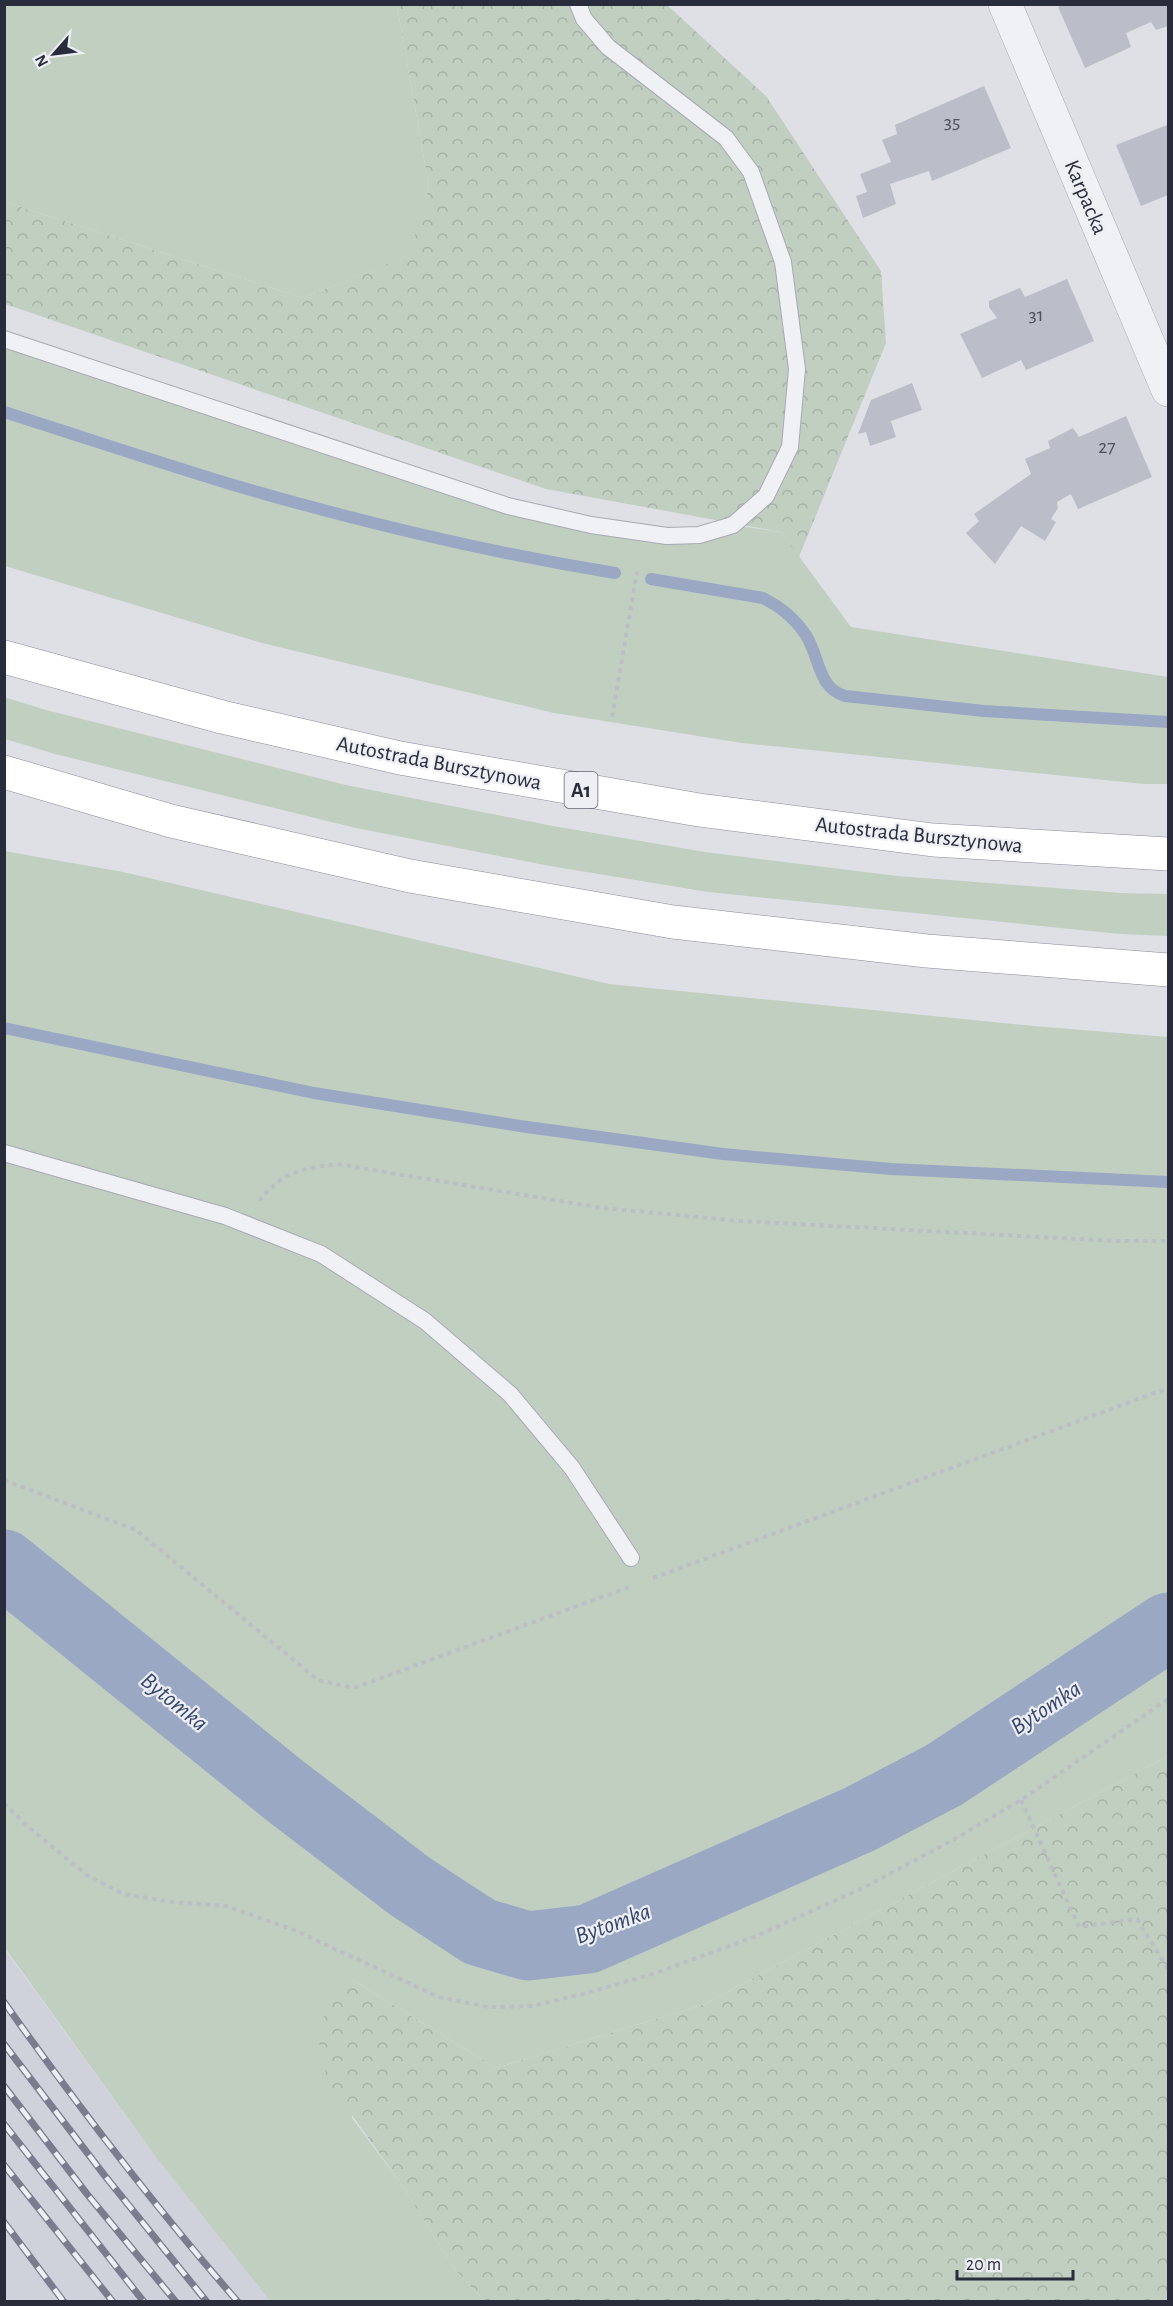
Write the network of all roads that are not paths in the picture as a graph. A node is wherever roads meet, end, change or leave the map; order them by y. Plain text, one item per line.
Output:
1 (578, 4) edge
2 (1005, 4) edge
3 (4, 339) edge
4 (1168, 390) edge
5 (4, 657) edge
6 (4, 772) edge
7 (1168, 854) edge
8 (1168, 970) edge
9 (4, 1153) edge
10 (632, 1558) dead end

1 - 3 lane
2 - 4 street, Karpacka
5 - 7 highway, Autostrada Bursztynowa / A1
6 - 8 highway
9 - 10 lane

